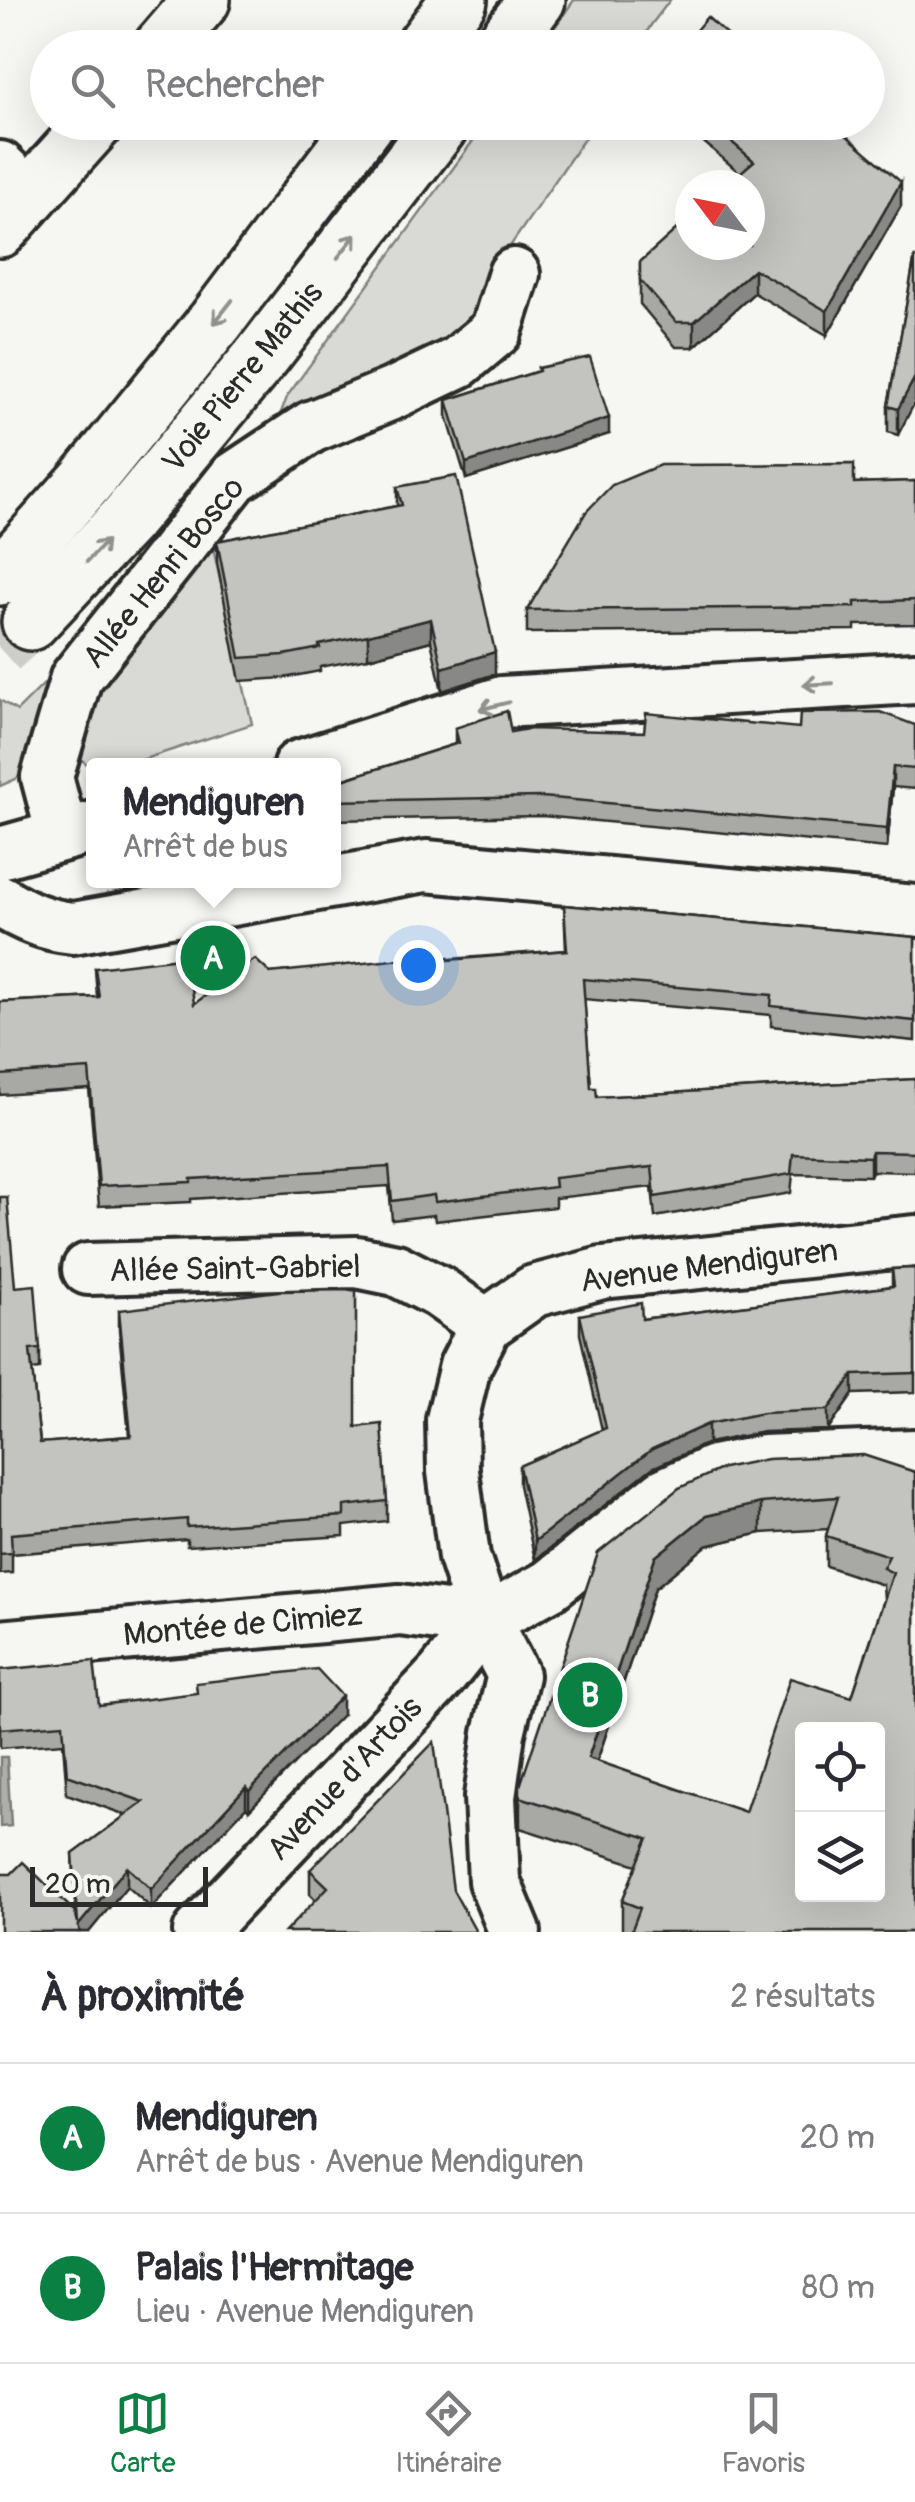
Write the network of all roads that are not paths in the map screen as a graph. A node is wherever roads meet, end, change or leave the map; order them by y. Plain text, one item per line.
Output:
1 (202, 0) edge
2 (459, 0) edge
3 (538, 0) edge
4 (176, 30) edge
5 (436, 30) edge
6 (515, 30) edge
7 (76, 140) edge
8 (352, 140) edge
9 (429, 140) edge
10 (10, 198) edge
11 (514, 274) dead end
12 (0, 577) tunnel mouth
13 (30, 622) tunnel mouth
14 (915, 678) edge
15 (325, 758) edge
16 (78, 831) edge
17 (0, 853) edge
18 (341, 881) edge
19 (300, 888) edge
20 (0, 901) edge
21 (915, 910) edge
22 (915, 1241) edge
23 (88, 1269) dead end
24 (486, 1325) junction
25 (915, 1454) edge
26 (486, 1621) junction
27 (0, 1646) edge
28 (199, 1932) edge
29 (514, 1932) edge

1 - 4 main road
2 - 5 main road
3 - 6 main road
7 - 10 main road
8 -> 12 main road, Voie Pierre Mathis
13 -> 9 main road, Voie Pierre Mathis
11 - 16 street, Allée Henri Bosco
14 -> 15 street
16 - 17 street
18 - 21 street
19 - 20 street
22 - 24 street, Avenue Mendiguren
23 - 24 street, Allée Saint-Gabriel
24 - 26 street, Avenue Mendiguren
25 - 26 street
26 - 27 street, Montée de Cimiez
26 - 28 street, Avenue d'Artois
26 - 29 street, Avenue Mendiguren

